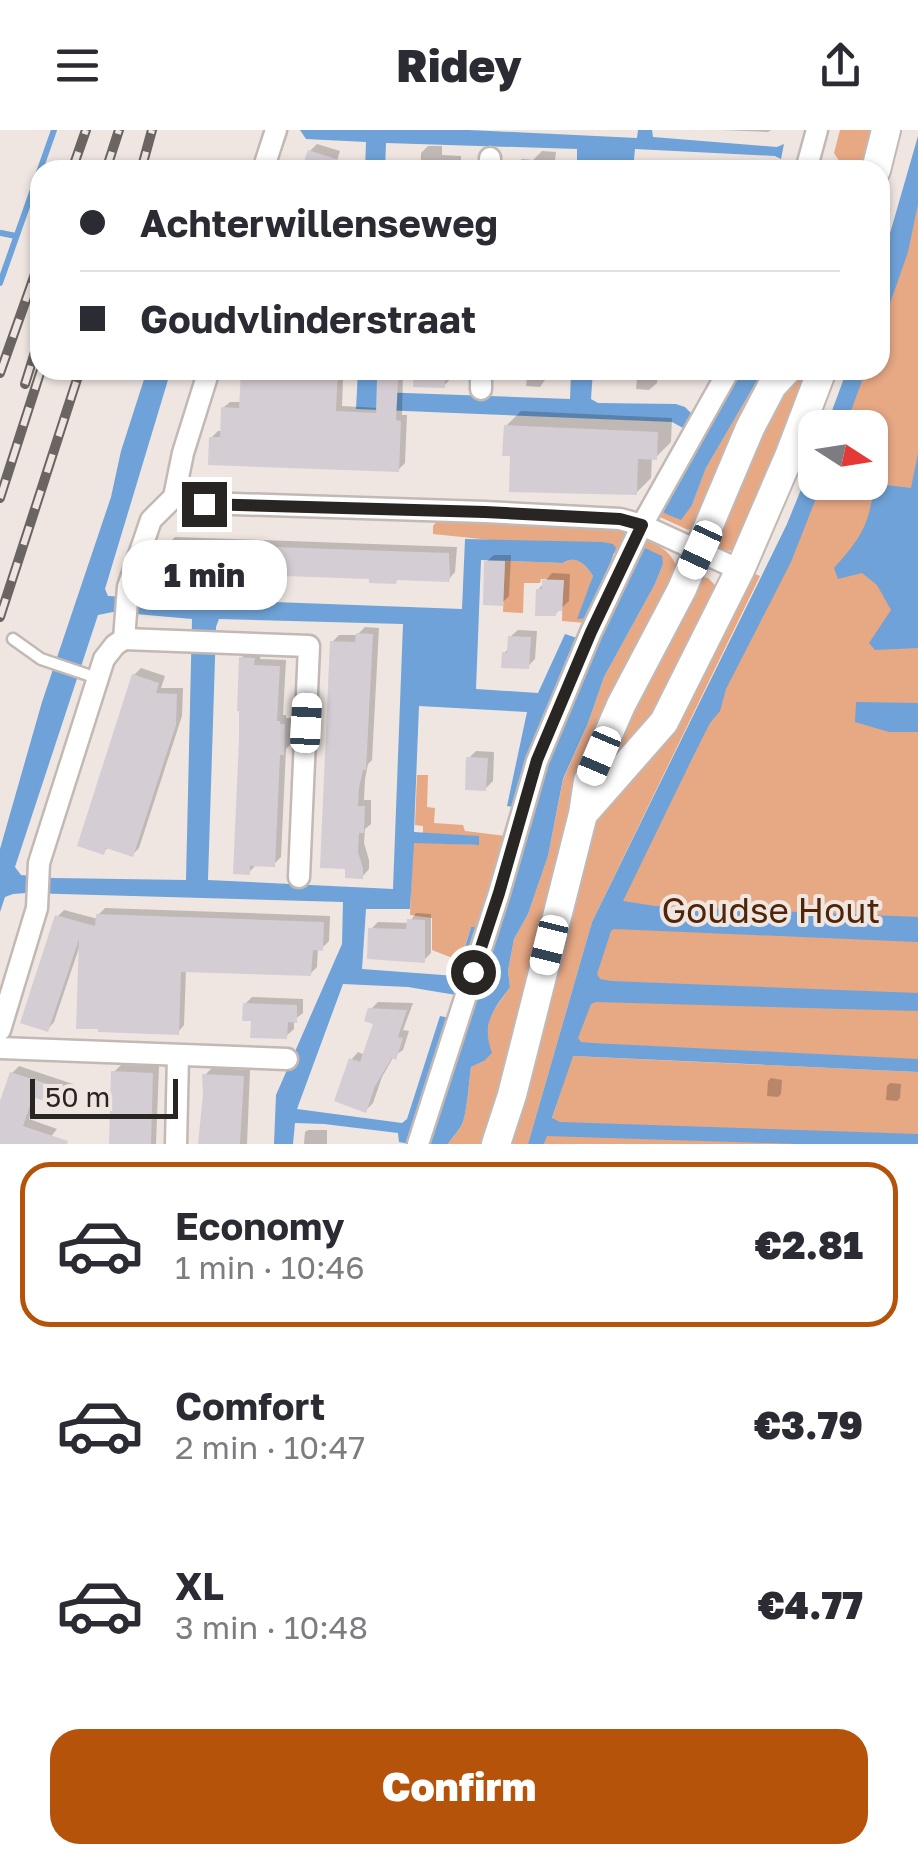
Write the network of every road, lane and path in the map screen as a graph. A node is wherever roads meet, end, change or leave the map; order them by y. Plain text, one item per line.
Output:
1 (276, 130) edge
2 (817, 130) edge
3 (886, 130) edge
4 (266, 160) edge
5 (809, 160) edge
6 (878, 160) edge
7 (206, 380) edge
8 (723, 380) edge
9 (778, 380) edge
10 (818, 380) edge
11 (174, 496) junction
12 (642, 525) junction
13 (700, 550) junction
14 (740, 570) junction
15 (125, 629) junction
16 (14, 638) dead end
17 (90, 676) junction
18 (583, 814) junction
19 (299, 877) dead end
20 (0, 1030) edge
21 (0, 1048) edge
22 (178, 1056) junction
23 (287, 1059) dead end
24 (176, 1144) edge
25 (418, 1144) edge
26 (496, 1144) edge

1 - 4 street
2 - 5 street
3 - 6 main road
7 - 11 street
8 - 12 street
9 - 13 main road
10 - 14 main road
11 - 12 street
11 - 15 street
12 - 13 street
12 - 25 street
13 - 14 street
13 - 18 main road
14 - 18 main road
15 - 17 street
15 - 19 street
16 - 17 lane
17 - 20 street
18 - 26 main road
21 - 22 street
22 - 23 street
22 - 24 street

